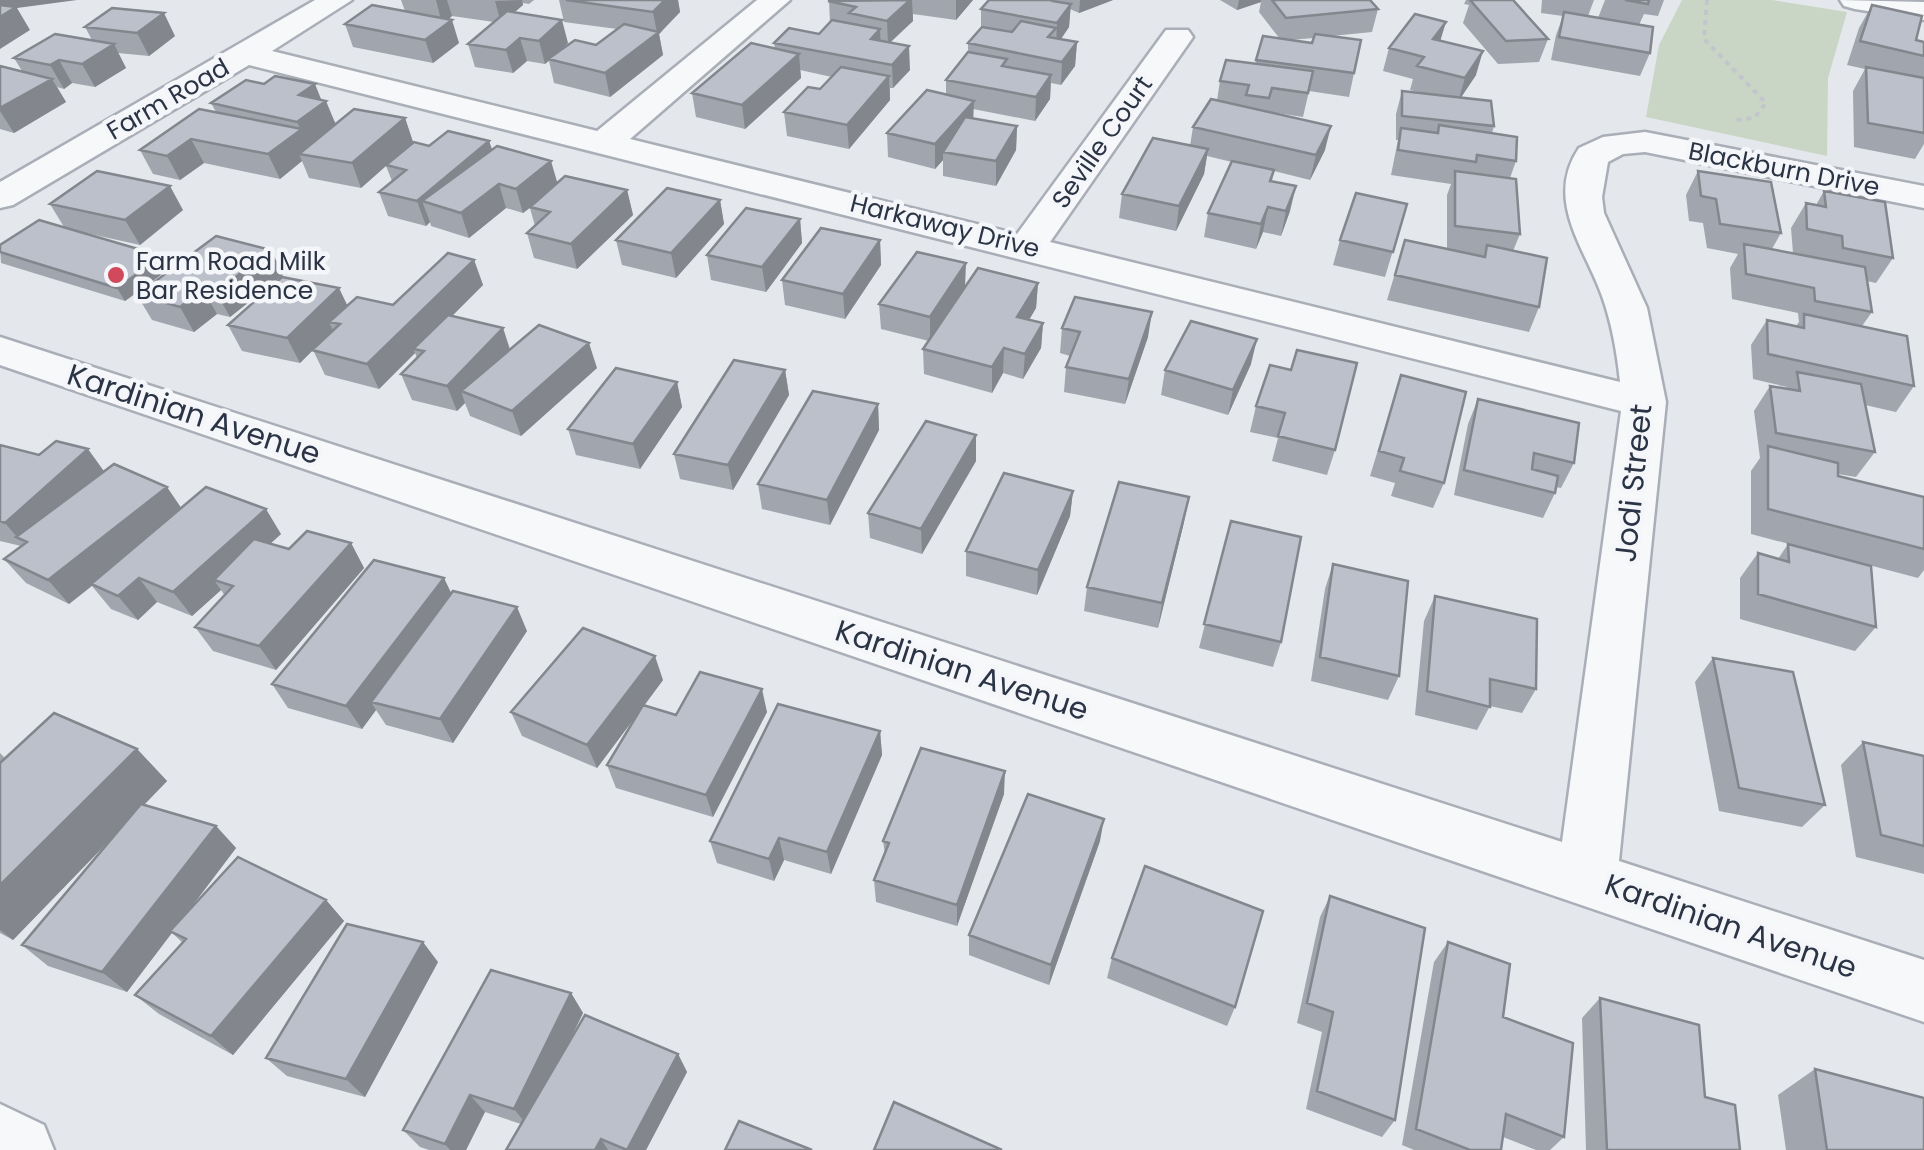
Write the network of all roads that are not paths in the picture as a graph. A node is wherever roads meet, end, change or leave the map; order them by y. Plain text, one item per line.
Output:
1 (337, 0) edge
2 (775, 0) edge
3 (1855, 0) edge
4 (1924, 11) edge
5 (1177, 37) dead end
6 (245, 54) junction
7 (604, 142) junction
8 (1645, 142) joint
9 (0, 197) edge
10 (1924, 197) edge
11 (1028, 246) junction
12 (0, 350) edge
13 (1644, 402) junction
14 (1588, 877) junction
15 (1924, 991) edge
16 (0, 1139) edge
17 (20, 1150) edge

1 - 6 street, Farm Road
2 - 7 street
3 - 4 street
5 - 11 street, Seville Court
6 - 7 street, Harkaway Drive
6 - 9 street, Farm Road
7 - 11 street, Harkaway Drive
8 - 10 street, Blackburn Drive
8 - 13 street, Jodi Street
11 - 13 street, Harkaway Drive
12 - 14 street, Kardinian Avenue
13 - 14 street, Jodi Street
14 - 15 street, Kardinian Avenue
16 - 17 street

